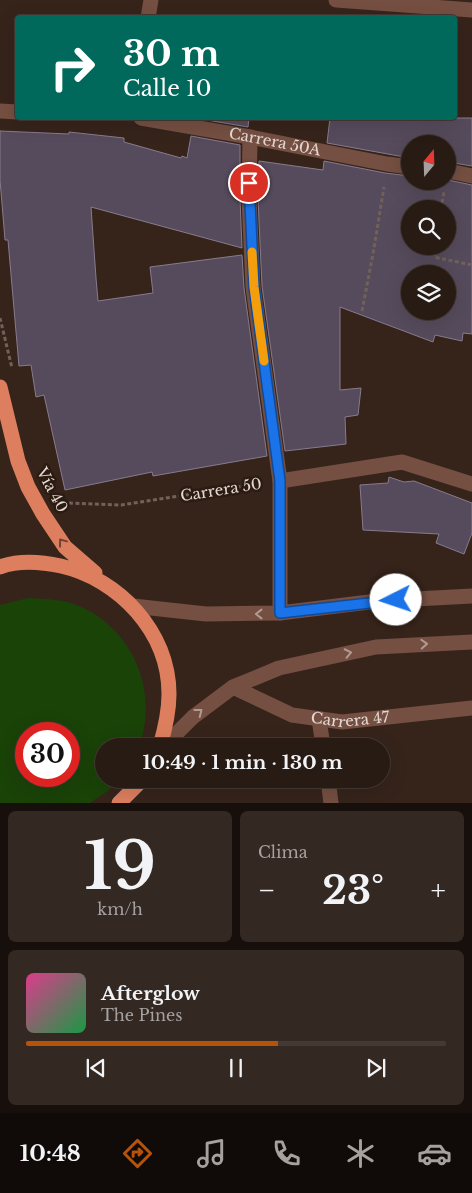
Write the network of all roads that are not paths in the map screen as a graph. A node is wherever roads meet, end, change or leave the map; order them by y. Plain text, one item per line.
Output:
1 (151, 0) edge
2 (336, 0) edge
3 (472, 10) edge
4 (148, 15) edge
5 (0, 111) edge
6 (15, 112) edge
7 (152, 120) edge
8 (250, 137) junction
9 (401, 166) edge
10 (456, 173) edge
11 (472, 176) edge
12 (0, 387) edge
13 (280, 481) junction
14 (472, 484) edge
15 (0, 567) edge
16 (111, 587) junction
17 (472, 596) edge
18 (133, 606) junction
19 (280, 613) junction
20 (472, 642) edge
21 (233, 687) junction
22 (472, 708) edge
23 (319, 719) junction
24 (162, 738) edge
25 (172, 738) edge
26 (322, 738) edge
27 (134, 788) edge
28 (140, 788) edge
29 (329, 788) edge
30 (119, 803) edge
31 (134, 803) edge
32 (331, 803) edge

1 - 4 street
2 - 3 street
5 - 6 street
7 - 8 street, Carrera 50A
8 - 9 street, Carrera 50A
8 - 13 street
10 - 11 street
16 -> 12 highway, Vía 40
13 - 14 street, Carrera 50
13 - 19 street
15 - 16 highway
16 - 18 highway
17 - 19 street
19 -> 18 street
18 - 24 highway
21 -> 20 street
21 - 23 street, Carrera 47
25 -> 21 street
22 - 23 street, Carrera 47
23 - 26 street
27 - 30 highway
28 - 31 highway
29 - 32 street

